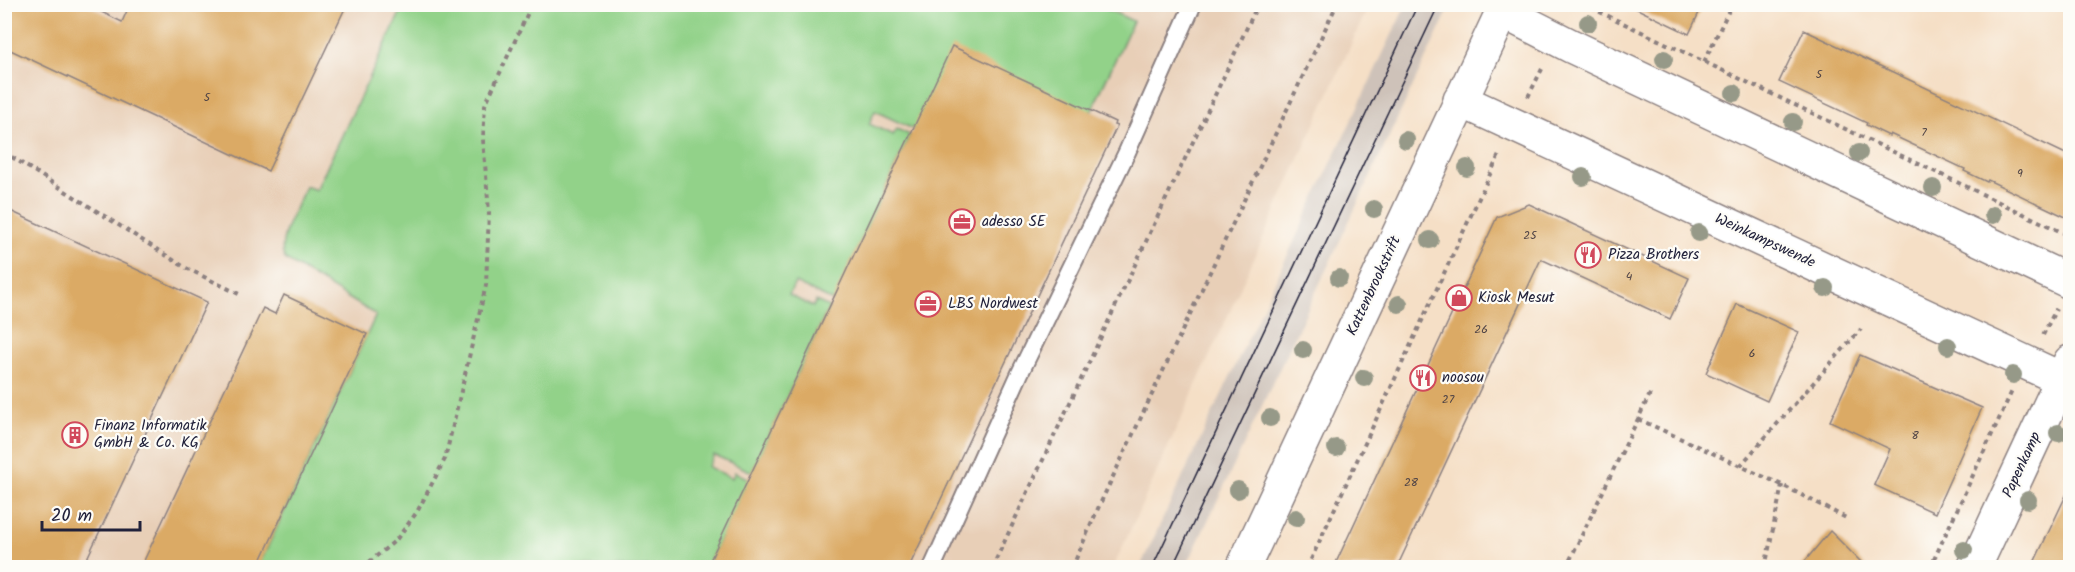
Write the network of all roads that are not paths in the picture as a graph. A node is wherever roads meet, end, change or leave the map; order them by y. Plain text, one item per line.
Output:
1 (1193, 4) edge
2 (1504, 8) edge
3 (1460, 100) junction
4 (2065, 292) edge
5 (2068, 374) edge
6 (932, 567) edge
7 (1243, 567) edge
8 (1974, 567) edge

1 - 6 lane
2 - 3 street, Kattenbrookstrift
2 - 4 street
3 - 5 street, Weinkampswende
3 - 7 street, Kattenbrookstrift
5 - 8 street, Papenkamp

